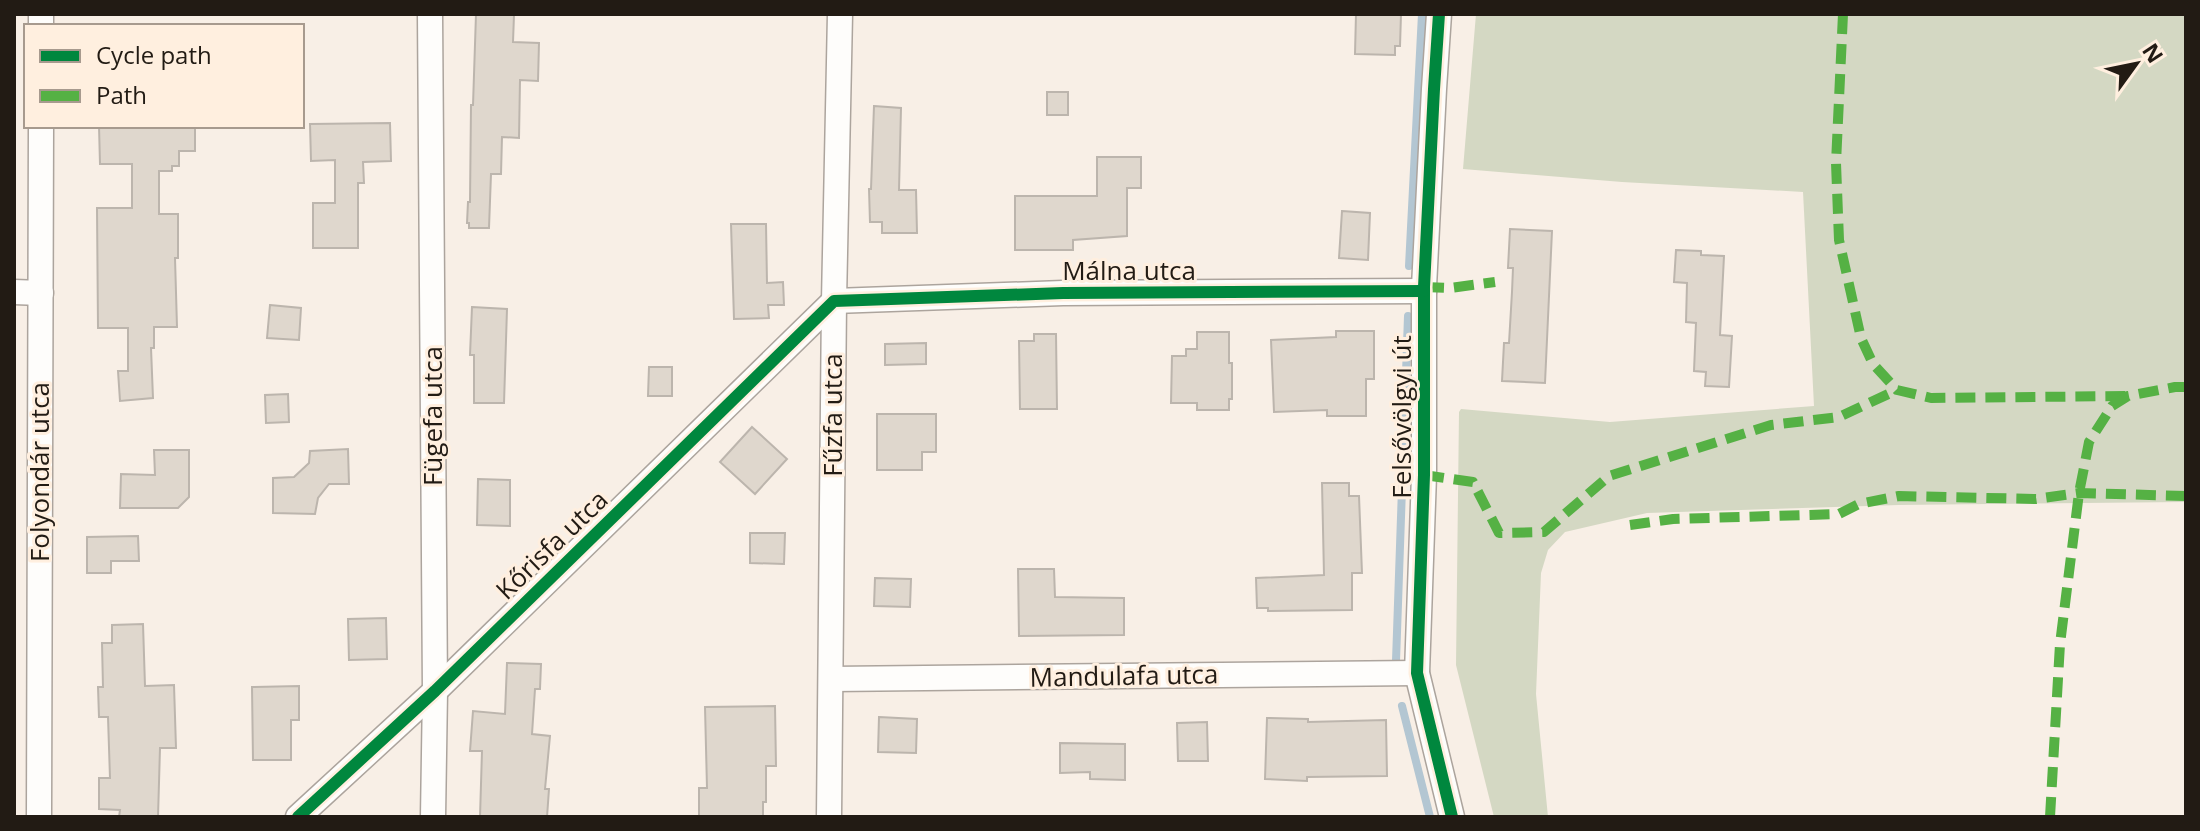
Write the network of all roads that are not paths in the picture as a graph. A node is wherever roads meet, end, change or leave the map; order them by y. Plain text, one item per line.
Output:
1 (430, 14) edge
2 (840, 14) edge
3 (1439, 14) edge
4 (41, 128) edge
5 (1424, 291) junction
6 (14, 292) edge
7 (41, 293) junction
8 (834, 301) junction
9 (1417, 673) junction
10 (832, 679) junction
11 (435, 691) junction
12 (39, 817) edge
13 (298, 817) edge
14 (433, 817) edge
15 (829, 817) edge
16 (1452, 817) edge

1 - 11 street, Fügefa utca
2 - 8 street, Fűzfa utca
3 - 5 street, Felsővölgyi út
4 - 7 street, Folyondár utca
5 - 8 street, Málna utca
5 - 9 street, Felsővölgyi út
6 - 7 street
7 - 12 street, Folyondár utca
8 - 10 street, Fűzfa utca
8 - 11 street, Kőrisfa utca
9 - 10 street, Mandulafa utca
9 - 16 street, Felsővölgyi út
10 - 15 street, Fűzfa utca
11 - 13 street, Kőrisfa utca
11 - 14 street, Fügefa utca

